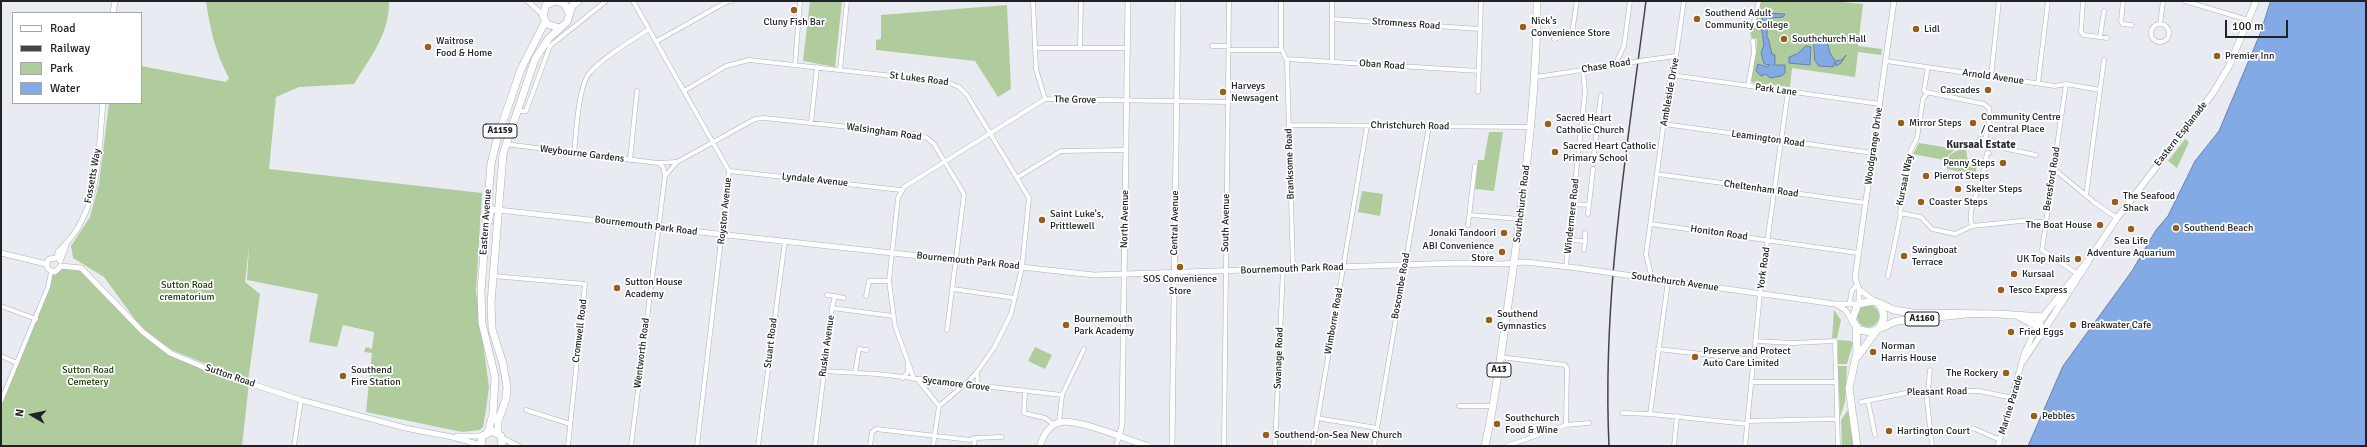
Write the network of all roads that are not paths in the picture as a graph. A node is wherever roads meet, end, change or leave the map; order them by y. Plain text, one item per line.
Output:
1 (115, 1) edge
2 (529, 1) edge
3 (556, 1) edge
4 (578, 1) edge
5 (606, 1) edge
6 (633, 1) edge
7 (732, 1) edge
8 (800, 1) edge
9 (847, 1) edge
10 (1033, 1) edge
11 (1081, 1) edge
12 (1128, 1) edge
13 (1178, 1) edge
14 (1230, 1) edge
15 (1281, 1) edge
16 (1332, 1) edge
17 (1481, 1) edge
18 (1537, 1) edge
19 (1577, 1) edge
20 (1630, 1) edge
21 (1684, 1) edge
22 (1759, 1) edge
23 (1894, 1) edge
24 (1999, 1) edge
25 (2048, 1) edge
26 (2083, 1) edge
27 (2123, 1) edge
28 (2163, 1) edge
29 (2185, 1) edge
30 (2256, 1) edge
31 (547, 4) junction
32 (2104, 11) dead end
33 (113, 12) edge
34 (570, 13) junction
35 (544, 19) junction
36 (1332, 19) junction
37 (2248, 20) junction
38 (2160, 24) junction
39 (1753, 25) dead end
40 (2132, 25) dead end
41 (559, 28) junction
42 (649, 29) junction
43 (1480, 30) junction
44 (2100, 37) junction
45 (1554, 38) dead end
46 (2107, 38) dead end
47 (656, 41) junction
48 (1753, 41) dead end
49 (1212, 46) dead end
50 (1035, 48) junction
51 (1080, 48) junction
52 (1127, 48) junction
53 (1229, 48) junction
54 (1282, 50) junction
55 (1676, 56) junction
56 (1286, 59) junction
57 (2104, 60) dead end
58 (1886, 61) junction
59 (1332, 62) junction
60 (795, 65) junction
61 (1615, 65) junction
62 (817, 67) junction
63 (1928, 67) junction
64 (840, 70) junction
65 (1583, 70) junction
66 (1479, 71) junction
67 (1671, 75) junction
68 (1536, 77) junction
69 (1991, 77) junction
70 (2038, 83) junction
71 (2066, 84) junction
72 (1748, 86) junction
73 (2100, 90) junction
74 (637, 91) dead end
75 (684, 91) junction
76 (1788, 91) junction
77 (1478, 92) dead end
78 (1927, 93) junction
79 (1601, 95) dead end
80 (1045, 99) junction
81 (1127, 100) junction
82 (1176, 101) junction
83 (1228, 102) junction
84 (103, 104) edge
85 (1880, 104) junction
86 (517, 111) junction
87 (811, 123) junction
88 (1664, 124) junction
89 (1289, 125) junction
90 (1367, 126) junction
91 (1429, 126) junction
92 (1582, 126) junction
93 (1532, 127) junction
94 (1597, 127) junction
95 (990, 132) junction
96 (1980, 138) dead end
97 (1985, 140) junction
98 (713, 141) junction
99 (1782, 141) junction
100 (505, 144) junction
101 (1126, 150) junction
102 (1873, 153) junction
103 (1989, 153) dead end
104 (574, 154) junction
105 (2036, 155) dead end
106 (1980, 157) dead end
107 (1986, 158) junction
108 (630, 160) junction
109 (945, 161) junction
110 (677, 162) junction
111 (658, 163) junction
112 (1475, 166) dead end
113 (2054, 169) junction
114 (729, 171) junction
115 (1657, 174) junction
116 (665, 176) junction
117 (1018, 177) junction
118 (901, 190) junction
119 (1774, 190) junction
120 (2086, 196) junction
121 (487, 199) junction
122 (1866, 203) junction
123 (1573, 204) junction
124 (1589, 205) junction
125 (496, 210) junction
126 (1901, 213) junction
127 (1588, 214) dead end
128 (1470, 215) junction
129 (2117, 218) junction
130 (1520, 219) junction
131 (2045, 222) junction
132 (1468, 224) dead end
133 (1651, 224) junction
134 (1972, 226) junction
135 (658, 227) junction
136 (1586, 233) dead end
137 (722, 234) junction
138 (1569, 240) junction
139 (1767, 240) junction
140 (785, 241) junction
141 (1584, 241) junction
142 (1486, 243) dead end
143 (485, 248) junction
144 (1584, 250) dead end
145 (1, 253) edge
146 (892, 253) junction
147 (1858, 253) junction
148 (2090, 258) junction
149 (957, 260) junction
150 (60, 262) junction
151 (1514, 263) junction
152 (46, 264) junction
153 (1485, 264) junction
154 (1405, 265) junction
155 (1566, 266) junction
156 (1022, 267) junction
157 (1343, 267) junction
158 (2086, 268) junction
159 (1283, 269) junction
160 (1293, 269) junction
161 (51, 272) junction
162 (1226, 272) junction
163 (1174, 273) junction
164 (2076, 273) junction
165 (1124, 275) junction
166 (492, 276) junction
167 (1888, 276) dead end
168 (1652, 278) junction
169 (889, 280) junction
170 (1668, 281) junction
171 (1858, 287) junction
172 (953, 288) junction
173 (1760, 294) junction
174 (826, 295) dead end
175 (835, 296) junction
176 (866, 296) dead end
177 (844, 298) dead end
178 (1015, 298) junction
179 (1850, 301) dead end
180 (1876, 303) junction
181 (1835, 304) junction
182 (1858, 304) junction
183 (2060, 305) junction
184 (1, 306) edge
185 (832, 308) junction
186 (1967, 314) junction
187 (893, 316) junction
188 (36, 319) junction
189 (1852, 320) junction
190 (2039, 321) junction
191 (1856, 327) junction
192 (1878, 329) junction
193 (947, 330) dead end
194 (2040, 336) junction
195 (1756, 341) junction
196 (854, 348) dead end
197 (859, 349) junction
198 (1084, 349) dead end
199 (1658, 349) junction
200 (866, 350) dead end
201 (1, 356) edge
202 (1500, 356) junction
203 (1856, 358) junction
204 (1754, 360) junction
205 (908, 362) junction
206 (17, 363) junction
207 (2023, 363) junction
208 (1930, 370) dead end
209 (823, 371) junction
210 (977, 372) junction
211 (855, 374) junction
212 (902, 378) junction
213 (916, 380) junction
214 (1752, 382) junction
215 (1835, 382) junction
216 (964, 385) junction
217 (978, 387) junction
218 (1927, 391) junction
219 (1026, 392) junction
220 (1062, 396) junction
221 (2013, 398) junction
222 (301, 400) junction
223 (1, 401) edge
224 (1868, 401) junction
225 (1861, 402) dead end
226 (939, 406) junction
227 (1459, 406) dead end
228 (1493, 406) junction
229 (526, 410) dead end
230 (1622, 413) dead end
231 (1650, 414) junction
232 (1677, 416) junction
233 (1317, 418) junction
234 (1836, 419) junction
235 (1747, 422) junction
236 (1589, 423) dead end
237 (570, 424) junction
238 (1057, 424) junction
239 (1566, 425) junction
240 (1377, 428) junction
241 (1974, 428) dead end
242 (485, 434) junction
243 (500, 435) junction
244 (1875, 435) dead end
245 (452, 436) junction
246 (934, 436) junction
247 (1002, 436) dead end
248 (1119, 437) junction
249 (975, 438) junction
250 (2000, 440) junction
251 (481, 445) edge
252 (294, 446) edge
253 (502, 446) edge
254 (518, 446) edge
255 (568, 446) edge
256 (631, 446) edge
257 (697, 446) edge
258 (758, 446) edge
259 (815, 446) edge
260 (870, 446) edge
261 (933, 446) edge
262 (974, 446) edge
263 (1040, 446) edge
264 (1116, 446) edge
265 (1148, 446) edge
266 (1172, 446) edge
267 (1224, 446) edge
268 (1275, 446) edge
269 (1313, 446) edge
270 (1374, 446) edge
271 (1485, 446) edge
272 (1507, 446) edge
273 (1674, 446) edge
274 (1745, 446) edge
275 (1838, 446) edge
276 (1857, 446) edge
277 (1932, 446) edge
278 (1998, 446) edge

1 - 33 street
2 - 31 street
2 - 35 street
3 - 31 main road
3 - 34 main road
4 - 34 main road, Eastern Avenue / A1159
5 - 86 street
6 - 42 street, Royston Avenue
7 - 47 street
8 - 60 street
9 - 64 street
10 - 50 street
11 - 51 street
12 - 52 street, North Avenue
13 - 82 street, Central Avenue
14 - 53 street, South Avenue
15 - 54 street
16 - 36 street
17 - 43 street
18 - 68 main road, Southchurch Road / A13
19 - 45 street
20 - 61 street
21 - 55 street, Ambleside Drive
22 - 39 street
23 - 58 street, Woodgrange Drive
24 - 69 street
25 - 70 street
26 - 44 street
27 - 40 street
28 - 38 street
29 - 37 street
30 - 37 main road, Eastern Esplanade
31 - 35 main road, Eastern Avenue / A1159
32 - 44 street
34 - 41 main road, Eastern Avenue / A1159
35 - 41 main road
35 - 121 main road, Eastern Avenue / A1159
36 - 43 street, Stromness Road
36 - 59 street
37 - 129 main road, Eastern Esplanade
38 - 38 street
41 - 86 main road, Eastern Avenue / A1159
42 - 47 street, Royston Avenue
42 - 104 street
43 - 66 street
44 - 46 street
47 - 75 street, Royston Avenue
48 - 72 street
49 - 53 street
50 - 51 street
50 - 80 street
51 - 52 street
52 - 81 street, North Avenue
53 - 54 street
53 - 83 street, South Avenue
54 - 56 street
55 - 61 street, Chase Road, bridge
55 - 67 street, Ambleside Drive
56 - 59 street, Oban Road
56 - 89 street, Branksome Road
57 - 73 street
58 - 63 street, Arnold Avenue
58 - 85 street, Woodgrange Drive
59 - 66 street, Oban Road
60 - 62 street, St Lukes Road
60 - 75 street, St Lukes Road
61 - 65 street, Chase Road
62 - 64 street, St Lukes Road
62 - 87 street
63 - 69 street, Arnold Avenue
63 - 78 street, Kursaal Way
64 - 95 street, St Lukes Road
65 - 68 street, Chase Road
65 - 92 street, Windermere Road
66 - 77 street
67 - 72 street, Park Lane
67 - 88 street, Ambleside Drive
68 - 93 main road, Southchurch Road / A13
69 - 70 street, Arnold Avenue
70 - 71 street, Arnold Avenue
71 - 73 street, Arnold Avenue
71 - 113 street, Beresford Road
72 - 76 street, Park Lane
73 - 120 street
74 - 108 street
75 - 98 street, Royston Avenue
76 - 85 street, Park Lane
76 - 99 street, York Road
78 - 97 street
78 - 126 street, Kursaal Way
79 - 94 street
80 - 81 street, The Grove
80 - 95 street, The Grove
81 - 82 street, The Grove
81 - 101 street, North Avenue
82 - 83 street, The Grove
82 - 163 street, Central Avenue
83 - 162 street, South Avenue
84 - 150 street, Fossetts Way
85 - 102 street, Woodgrange Drive
86 - 100 main road, Eastern Avenue / A1159
87 - 98 street, Walsingham Road
87 - 109 street, Walsingham Road
88 - 99 street, Leamington Road
88 - 115 street, Ambleside Drive
89 - 90 street, Christchurch Road
89 - 160 street, Branksome Road
90 - 91 street, Christchurch Road
90 - 157 street, Wimborne Road
91 - 93 street, Christchurch Road
91 - 154 street, Boscombe Road
92 - 94 street
92 - 123 street, Windermere Road
93 - 130 main road, Southchurch Road / A13
94 - 124 street
95 - 109 street, The Grove
95 - 117 street, St Lukes Road
96 - 97 street
97 - 105 street
98 - 110 street
98 - 114 street, Royston Avenue
99 - 102 street, Leamington Road
99 - 119 street, York Road
100 - 104 street, Weybourne Gardens
100 - 125 main road, Eastern Avenue / A1159
101 - 117 street
101 - 165 street, North Avenue
102 - 122 street, Woodgrange Drive
103 - 107 street
104 - 108 street, Weybourne Gardens
106 - 107 street
107 - 134 street
108 - 111 street, Weybourne Gardens
109 - 118 street, The Grove
109 - 149 street, Walsingham Road
110 - 111 street, Weybourne Gardens
110 - 116 street
111 - 116 street
112 - 128 street
113 - 120 street
113 - 131 street, Beresford Road
114 - 118 street, Lyndale Avenue
114 - 137 street, Royston Avenue
115 - 119 street, Cheltenham Road
115 - 133 street, Ambleside Drive
116 - 135 street, Wentworth Road
117 - 156 street, St Lukes Road
118 - 146 street
119 - 122 street, Cheltenham Road
119 - 139 street, York Road
120 - 129 street
121 - 125 street
121 - 143 main road, Eastern Avenue / A1159
122 - 147 street, Woodgrange Drive
123 - 124 street
123 - 138 street, Windermere Road
124 - 127 street
125 - 135 street, Bournemouth Park Road
125 - 143 street
125 - 166 main road, Eastern Avenue / A1159
126 - 134 street, Kursaal Way
126 - 167 street
128 - 130 street
128 - 132 street
129 - 148 main road, Eastern Esplanade
130 - 151 main road, Southchurch Road / A13
131 - 134 street, Kursaal Way
131 - 164 street, Beresford Road
133 - 139 street, Honiton Road
133 - 168 street, Ambleside Drive
135 - 137 street, Bournemouth Park Road
135 - 256 street, Wentworth Road
136 - 141 street
137 - 140 street, Bournemouth Park Road
137 - 257 street, Royston Avenue
138 - 141 street
138 - 155 street, Windermere Road
139 - 147 street, Honiton Road
139 - 173 street, York Road
140 - 146 street, Bournemouth Park Road
140 - 258 street, Stuart Road
141 - 144 street
142 - 153 street
143 - 242 main road, Eastern Avenue / A1159
145 - 152 street
146 - 149 street, Bournemouth Park Road
146 - 169 street
147 - 171 street, Woodgrange Drive
148 - 158 main road, Eastern Esplanade
148 - 164 main road, Eastern Esplanade
149 - 156 street, Bournemouth Park Road
149 - 172 street, Walsingham Road
150 - 152 street
150 - 161 street
150 - 222 street, Sutton Road
151 - 153 street, Bournemouth Park Road
151 - 155 street, Southchurch Avenue
151 - 202 main road, Southchurch Road / A13
152 - 161 street
153 - 154 street, Bournemouth Park Road
154 - 157 street, Bournemouth Park Road
154 - 240 street, Boscombe Road
155 - 168 street, Southchurch Avenue, bridge
156 - 165 street, Bournemouth Park Road
156 - 178 street, St Lukes Road
157 - 160 street, Bournemouth Park Road
157 - 233 street, Wimborne Road
158 - 164 main road
158 - 183 main road, Eastern Esplanade
159 - 160 street, Bournemouth Park Road
159 - 162 street, Bournemouth Park Road
159 - 268 street, Swanage Road
161 - 188 street
162 - 163 street, Bournemouth Park Road
162 - 267 street, South Avenue
163 - 165 street, Bournemouth Park Road
163 - 266 street, Central Avenue
164 - 190 main road, Eastern Esplanade
165 - 248 street, North Avenue
166 - 237 street, Cromwell Road
166 - 243 main road, Eastern Avenue / A1159
168 - 170 street, Southchurch Avenue
169 - 176 street
169 - 187 street
170 - 173 street, Southchurch Avenue
170 - 199 street
171 - 179 street
171 - 180 street
171 - 182 street, Woodgrange Drive
172 - 178 street
172 - 193 street, Walsingham Road
173 - 181 street, Southchurch Avenue
173 - 195 street, York Road
174 - 175 street
175 - 177 street
175 - 185 street
178 - 210 street, St Lukes Road
180 - 182 main road, Southchurch Avenue / A1160
180 - 186 main road, Southchurch Avenue / A1160
180 - 192 main road
181 - 182 street, Southchurch Avenue
181 - 189 street
182 - 189 main road
183 - 190 main road, Eastern Esplanade
183 - 194 main road, Eastern Esplanade
184 - 188 street
185 - 187 street, Ruskin Avenue
185 - 209 street, Ruskin Avenue
186 - 190 main road, Southchurch Avenue / A1160
186 - 192 main road, Southchurch Avenue / A1160
187 - 205 street
188 - 206 street
189 - 191 main road
190 - 194 street
190 - 207 street, Marine Parade
191 - 192 main road, Southchurch Avenue / A1160
191 - 203 main road
192 - 203 main road
194 - 207 street, Marine Parade
195 - 204 street, York Road
195 - 215 street
196 - 197 street
197 - 200 street
197 - 211 street
198 - 220 street
199 - 204 street
199 - 231 street
201 - 206 street
202 - 228 main road, Southchurch Road / A13
202 - 239 street
203 - 276 main road
204 - 214 street, York Road
205 - 212 street
205 - 213 street
206 - 223 street
207 - 221 street, Marine Parade
208 - 218 street
209 - 211 street, Sycamore Grove
209 - 259 street, Ruskin Avenue
210 - 216 street, St Lukes Road
210 - 217 street
211 - 212 street, Sycamore Grove
212 - 213 street, Sycamore Grove
213 - 216 street, Sycamore Grove
213 - 226 street
214 - 215 street
214 - 235 street, York Road
215 - 234 street
216 - 217 street, Sycamore Grove
216 - 226 street, St Lukes Road
217 - 219 street, Sycamore Grove
218 - 221 street, Pleasant Road
218 - 224 street, Pleasant Road
218 - 277 street
219 - 220 street, Sycamore Grove
219 - 238 street
220 - 238 street
221 - 250 street, Marine Parade
222 - 245 street, Sutton Road
222 - 252 street
224 - 225 street, Pleasant Road
224 - 244 street
226 - 246 street
227 - 228 street
228 - 271 main road, Southchurch Road / A13
229 - 237 street
230 - 231 street
231 - 232 street
232 - 235 street
232 - 273 street
233 - 240 street
233 - 269 street, Wimborne Road
234 - 235 street
234 - 275 street
235 - 274 street, York Road
236 - 239 street
237 - 255 street, Cromwell Road
238 - 248 main road
238 - 263 main road
239 - 272 street
240 - 270 street, Boscombe Road
241 - 250 street
242 - 243 main road
242 - 245 street, Sutton Road
242 - 251 main road, Eastern Avenue
243 - 253 main road, Eastern Avenue
243 - 254 street
245 - 251 street, Sutton Road
246 - 249 street
246 - 260 street
246 - 261 street
247 - 249 street
248 - 264 street
248 - 265 main road
249 - 262 street
250 - 278 street, Marine Parade

